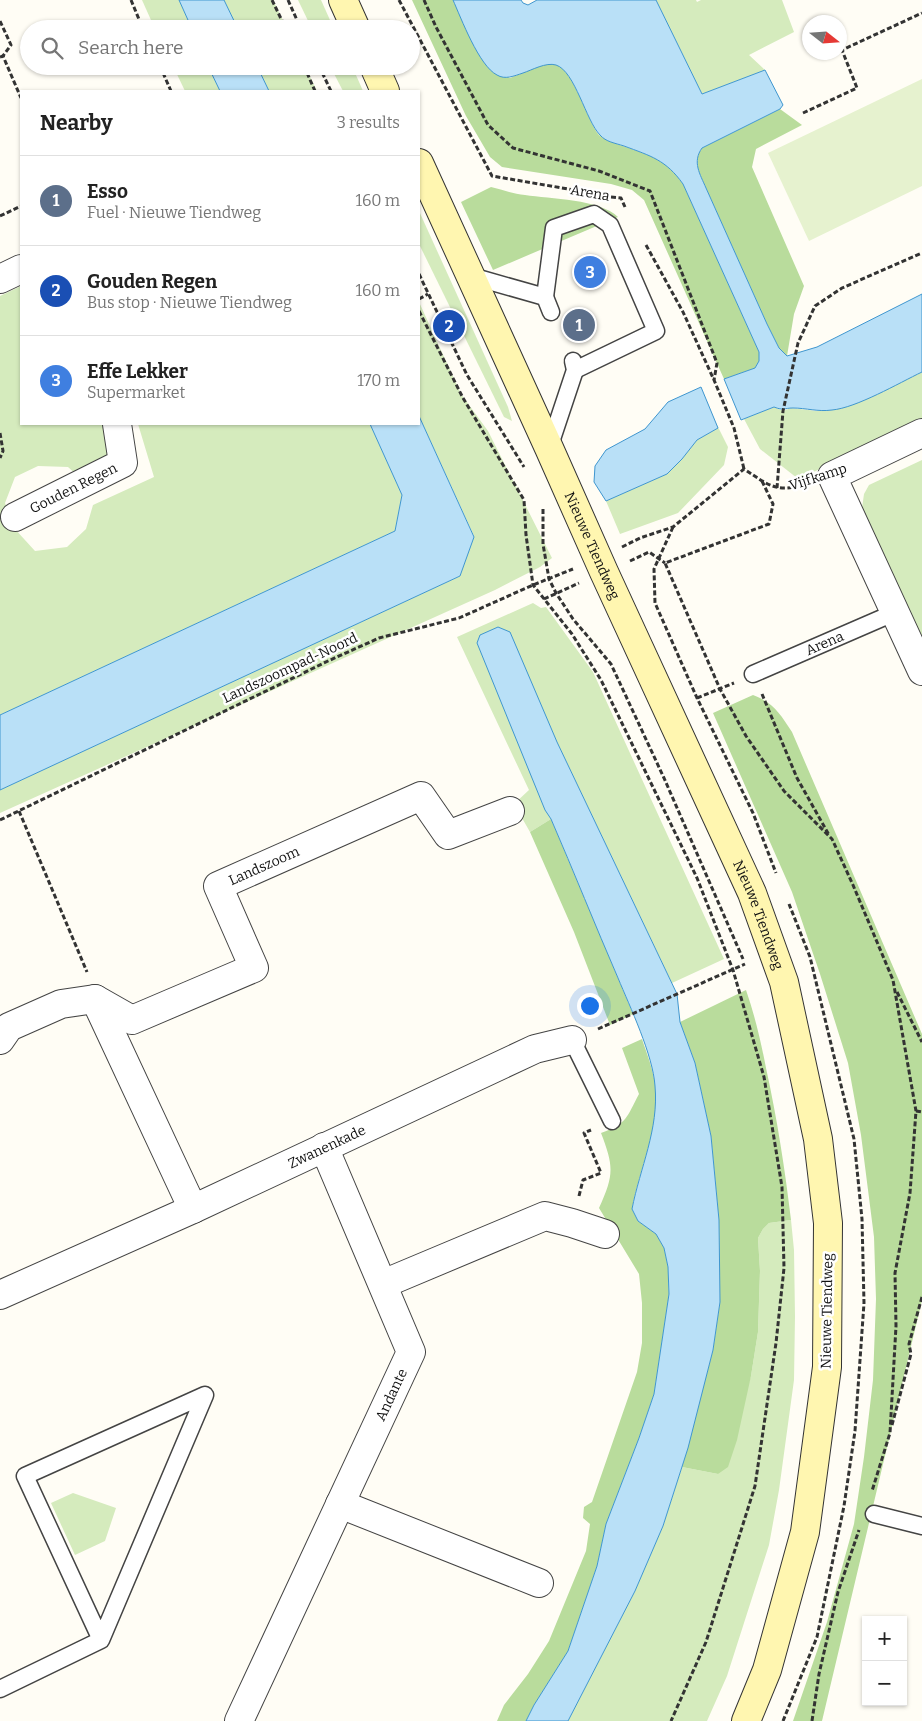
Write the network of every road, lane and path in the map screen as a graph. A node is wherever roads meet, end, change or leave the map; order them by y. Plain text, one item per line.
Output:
1 (131, 0) edge
2 (272, 0) edge
3 (288, 0) edge
4 (343, 0) edge
5 (399, 0) edge
6 (424, 0) edge
7 (922, 13) edge
8 (139, 20) edge
9 (282, 20) edge
10 (297, 20) edge
11 (352, 20) edge
12 (410, 20) edge
13 (0, 21) edge
14 (436, 27) dead end
15 (420, 40) edge
16 (2, 56) edge
17 (164, 75) edge
18 (308, 75) edge
19 (323, 75) edge
20 (378, 75) edge
21 (171, 90) edge
22 (315, 90) edge
23 (331, 90) edge
24 (386, 90) edge
25 (20, 96) edge
26 (803, 112) dead end
27 (420, 165) edge
28 (593, 194) dead end
29 (602, 195) dead end
30 (20, 206) edge
31 (629, 214) dead end
32 (0, 216) edge
33 (643, 239) dead end
34 (922, 253) edge
35 (20, 269) edge
36 (420, 276) edge
37 (471, 276) junction
38 (0, 279) edge
39 (428, 294) junction
40 (420, 298) edge
41 (420, 313) edge
42 (117, 425) edge
43 (0, 433) edge
44 (922, 433) edge
45 (549, 448) junction
46 (0, 458) edge
47 (744, 469) junction
48 (527, 474) dead end
49 (832, 476) junction
50 (777, 488) junction
51 (539, 501) dead end
52 (15, 517) dead end
53 (598, 560) junction
54 (549, 579) junction
55 (533, 584) junction
56 (896, 612) junction
57 (922, 671) edge
58 (753, 674) junction
59 (697, 698) dead end
60 (19, 811) junction
61 (510, 811) dead end
62 (0, 820) edge
63 (832, 839) dead end
64 (746, 964) junction
65 (733, 970) junction
66 (748, 972) dead end
67 (894, 986) dead end
68 (95, 999) junction
69 (612, 1022) dead end
70 (3, 1027) edge
71 (572, 1040) joint
72 (922, 1042) edge
73 (916, 1110) dead end
74 (922, 1112) edge
75 (612, 1121) joint
76 (324, 1147) junction
77 (193, 1209) junction
78 (572, 1223) junction
79 (605, 1234) dead end
80 (383, 1284) junction
81 (0, 1295) edge
82 (922, 1297) edge
83 (890, 1433) dead end
84 (340, 1504) junction
85 (874, 1514) dead end
86 (922, 1526) edge
87 (539, 1583) dead end
88 (100, 1640) junction
89 (0, 1689) edge
90 (239, 1721) edge
91 (671, 1721) edge
92 (746, 1721) edge

1 - 8 path
2 - 9 path
3 - 10 path
4 - 11 street
5 - 12 path, Arena
6 - 14 path
7 - 26 path
13 - 16 path
15 - 28 path, Arena
16 - 25 path
17 - 21 path
18 - 22 path
19 - 23 path
20 - 24 street
27 - 37 street, Nieuwe Tiendweg
29 - 31 path, Arena
30 - 32 path
33 - 47 path
34 - 50 path
35 - 38 street
36 - 39 path
37 - 45 street, Nieuwe Tiendweg
37 - 45 lane
39 - 40 path
39 - 48 path
41 - 55 path
42 - 52 street, Gouden Regen
43 - 46 path
44 - 49 street, Vijfkamp
45 - 53 street, Nieuwe Tiendweg
47 - 50 path, Vijfkamp
47 - 53 path, Landszoompad-Noord
49 - 50 path, Vijfkamp
49 - 56 street
51 - 54 path
53 - 54 path, Landszoompad-Noord
53 - 92 street, Nieuwe Tiendweg
54 - 55 path, Landszoompad-Noord
54 - 64 path
55 - 60 path, Landszoompad-Noord
55 - 65 path
56 - 57 street
56 - 58 lane, Arena
58 - 59 path
58 - 63 path
60 - 62 path, Landszoompad-Noord
60 - 68 path
61 - 68 street, Landszoom
64 - 65 path
64 - 66 path
65 - 69 path
65 - 91 path
67 - 72 path
68 - 70 street
68 - 77 street
71 - 75 lane, Zwanenkade
71 - 76 street, Zwanenkade
73 - 74 path
75 - 78 path
76 - 77 street, Zwanenkade
76 - 80 street, Andante
77 - 81 street, Zwanenkade
78 - 79 street
78 - 80 street
80 - 84 street, Andante
82 - 83 path
84 - 87 street
84 - 90 street, Andante
85 - 86 lane
88 - 88 lane
88 - 89 lane

